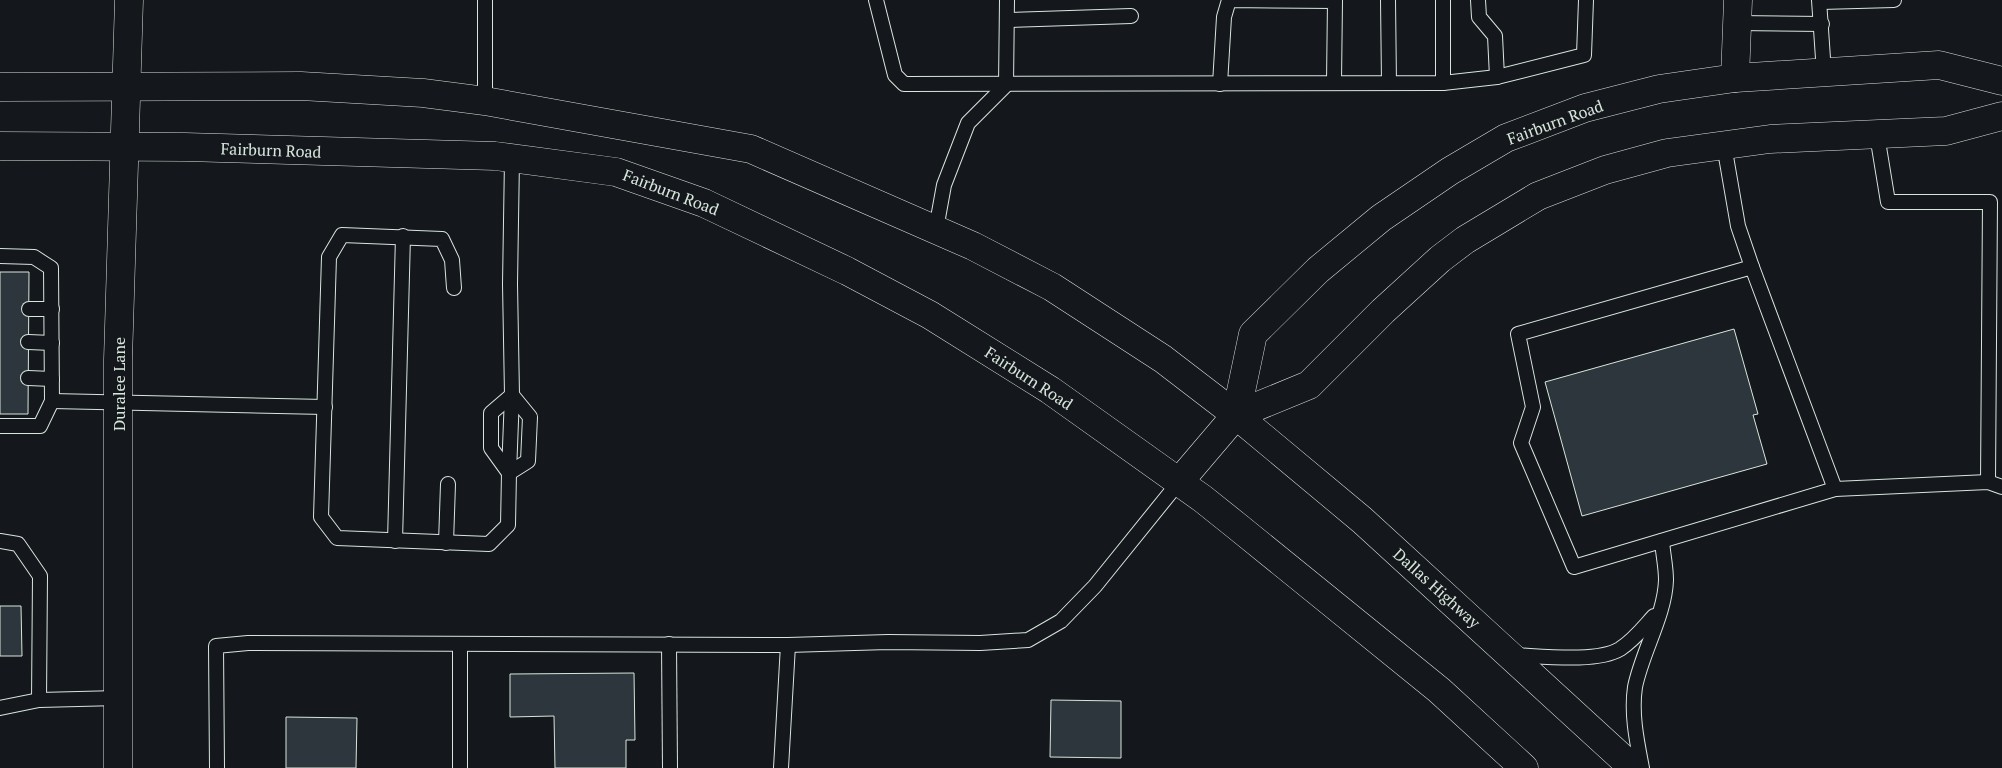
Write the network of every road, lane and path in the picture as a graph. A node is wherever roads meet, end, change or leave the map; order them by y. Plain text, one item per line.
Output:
1 (129, 0) edge
2 (485, 0) edge
3 (876, 0) edge
4 (1007, 0) edge
5 (1229, 0) edge
6 (1335, 0) edge
7 (1388, 0) edge
8 (1443, 0) edge
9 (1478, 0) edge
10 (1586, 0) edge
11 (1894, 0) edge
12 (1820, 1) edge
13 (1737, 12) edge
14 (1131, 16) dead end
15 (1008, 20) junction
16 (1822, 24) junction
17 (1824, 72) junction
18 (1496, 76) junction
19 (1735, 78) junction
20 (1334, 81) junction
21 (2002, 81) edge
22 (1389, 83) junction
23 (1443, 83) junction
24 (1220, 84) junction
25 (1006, 85) junction
26 (0, 87) edge
27 (126, 88) junction
28 (485, 101) junction
29 (2002, 116) edge
30 (1877, 135) junction
31 (1724, 145) junction
32 (0, 146) edge
33 (124, 147) junction
34 (512, 159) junction
35 (936, 228) junction
36 (403, 236) junction
37 (0, 256) edge
38 (1752, 267) junction
39 (454, 288) dead end
40 (28, 309) dead end
41 (52, 309) junction
42 (28, 342) dead end
43 (52, 343) junction
44 (28, 378) dead end
45 (52, 378) junction
46 (512, 395) junction
47 (52, 401) junction
48 (118, 401) junction
49 (325, 407) junction
50 (1236, 415) junction
51 (0, 426) edge
52 (509, 473) junction
53 (1179, 482) junction
54 (448, 484) dead end
55 (1995, 484) edge
56 (1835, 489) junction
57 (0, 541) edge
58 (395, 541) junction
59 (1662, 541) junction
60 (446, 543) junction
61 (1661, 608) junction
62 (460, 644) junction
63 (669, 644) junction
64 (788, 645) junction
65 (1510, 654) junction
66 (118, 698) junction
67 (39, 700) junction
68 (0, 708) edge
69 (118, 768) edge
70 (217, 768) edge
71 (460, 768) edge
72 (670, 768) edge
73 (781, 768) edge
74 (1524, 768) edge
75 (1633, 768) edge
76 (1642, 768) edge

1 - 27 main road, Duralee Lane
2 - 28 lane
3 - 25 lane
4 - 15 lane
5 - 6 lane
5 - 24 lane
6 - 20 lane
7 - 22 lane
8 - 23 lane
9 - 18 lane
10 - 18 lane
11 - 12 lane
12 - 16 lane
13 - 16 lane
13 - 19 main road
14 - 15 lane
15 - 25 lane
16 - 17 lane
17 - 19 main road, Fairburn Road
17 - 21 main road, Fairburn Road
18 - 23 lane
19 - 50 main road, Fairburn Road
20 - 22 lane
20 - 24 lane
22 - 23 lane
24 - 25 lane
25 - 35 lane
26 - 27 main road
27 - 28 main road
27 - 33 main road, Duralee Lane
28 - 35 main road
29 - 30 main road, Fairburn Road
30 - 31 main road, Fairburn Road
30 - 55 lane
31 - 38 lane
31 - 50 main road, Fairburn Road
32 - 33 main road, Fairburn Road
33 - 34 main road, Fairburn Road
33 - 48 main road, Duralee Lane
34 - 46 lane
34 - 53 main road, Fairburn Road
35 - 50 main road
36 - 39 lane
36 - 49 lane
36 - 58 lane
37 - 41 lane
38 - 56 lane
38 - 59 lane
40 - 41 lane
41 - 43 lane
42 - 43 lane
43 - 45 lane
44 - 45 lane
45 - 47 lane
46 - 52 lane
46 - 52 lane
47 - 48 lane
47 - 51 lane
48 - 49 lane
48 - 66 main road, Duralee Lane
49 - 58 lane
50 - 53 main road, Fairburn Road
50 - 65 main road, Dallas Highway
52 - 60 lane
53 - 64 lane
53 - 74 main road
54 - 60 lane
55 - 56 lane
56 - 59 lane
57 - 67 lane
58 - 60 lane
59 - 61 lane
61 - 65 lane
61 - 76 lane
62 - 63 lane
62 - 70 lane
62 - 71 lane
63 - 64 lane
63 - 72 lane
64 - 73 lane
65 - 75 main road, Dallas Highway
66 - 67 lane
66 - 69 main road, Duralee Lane
67 - 68 lane

